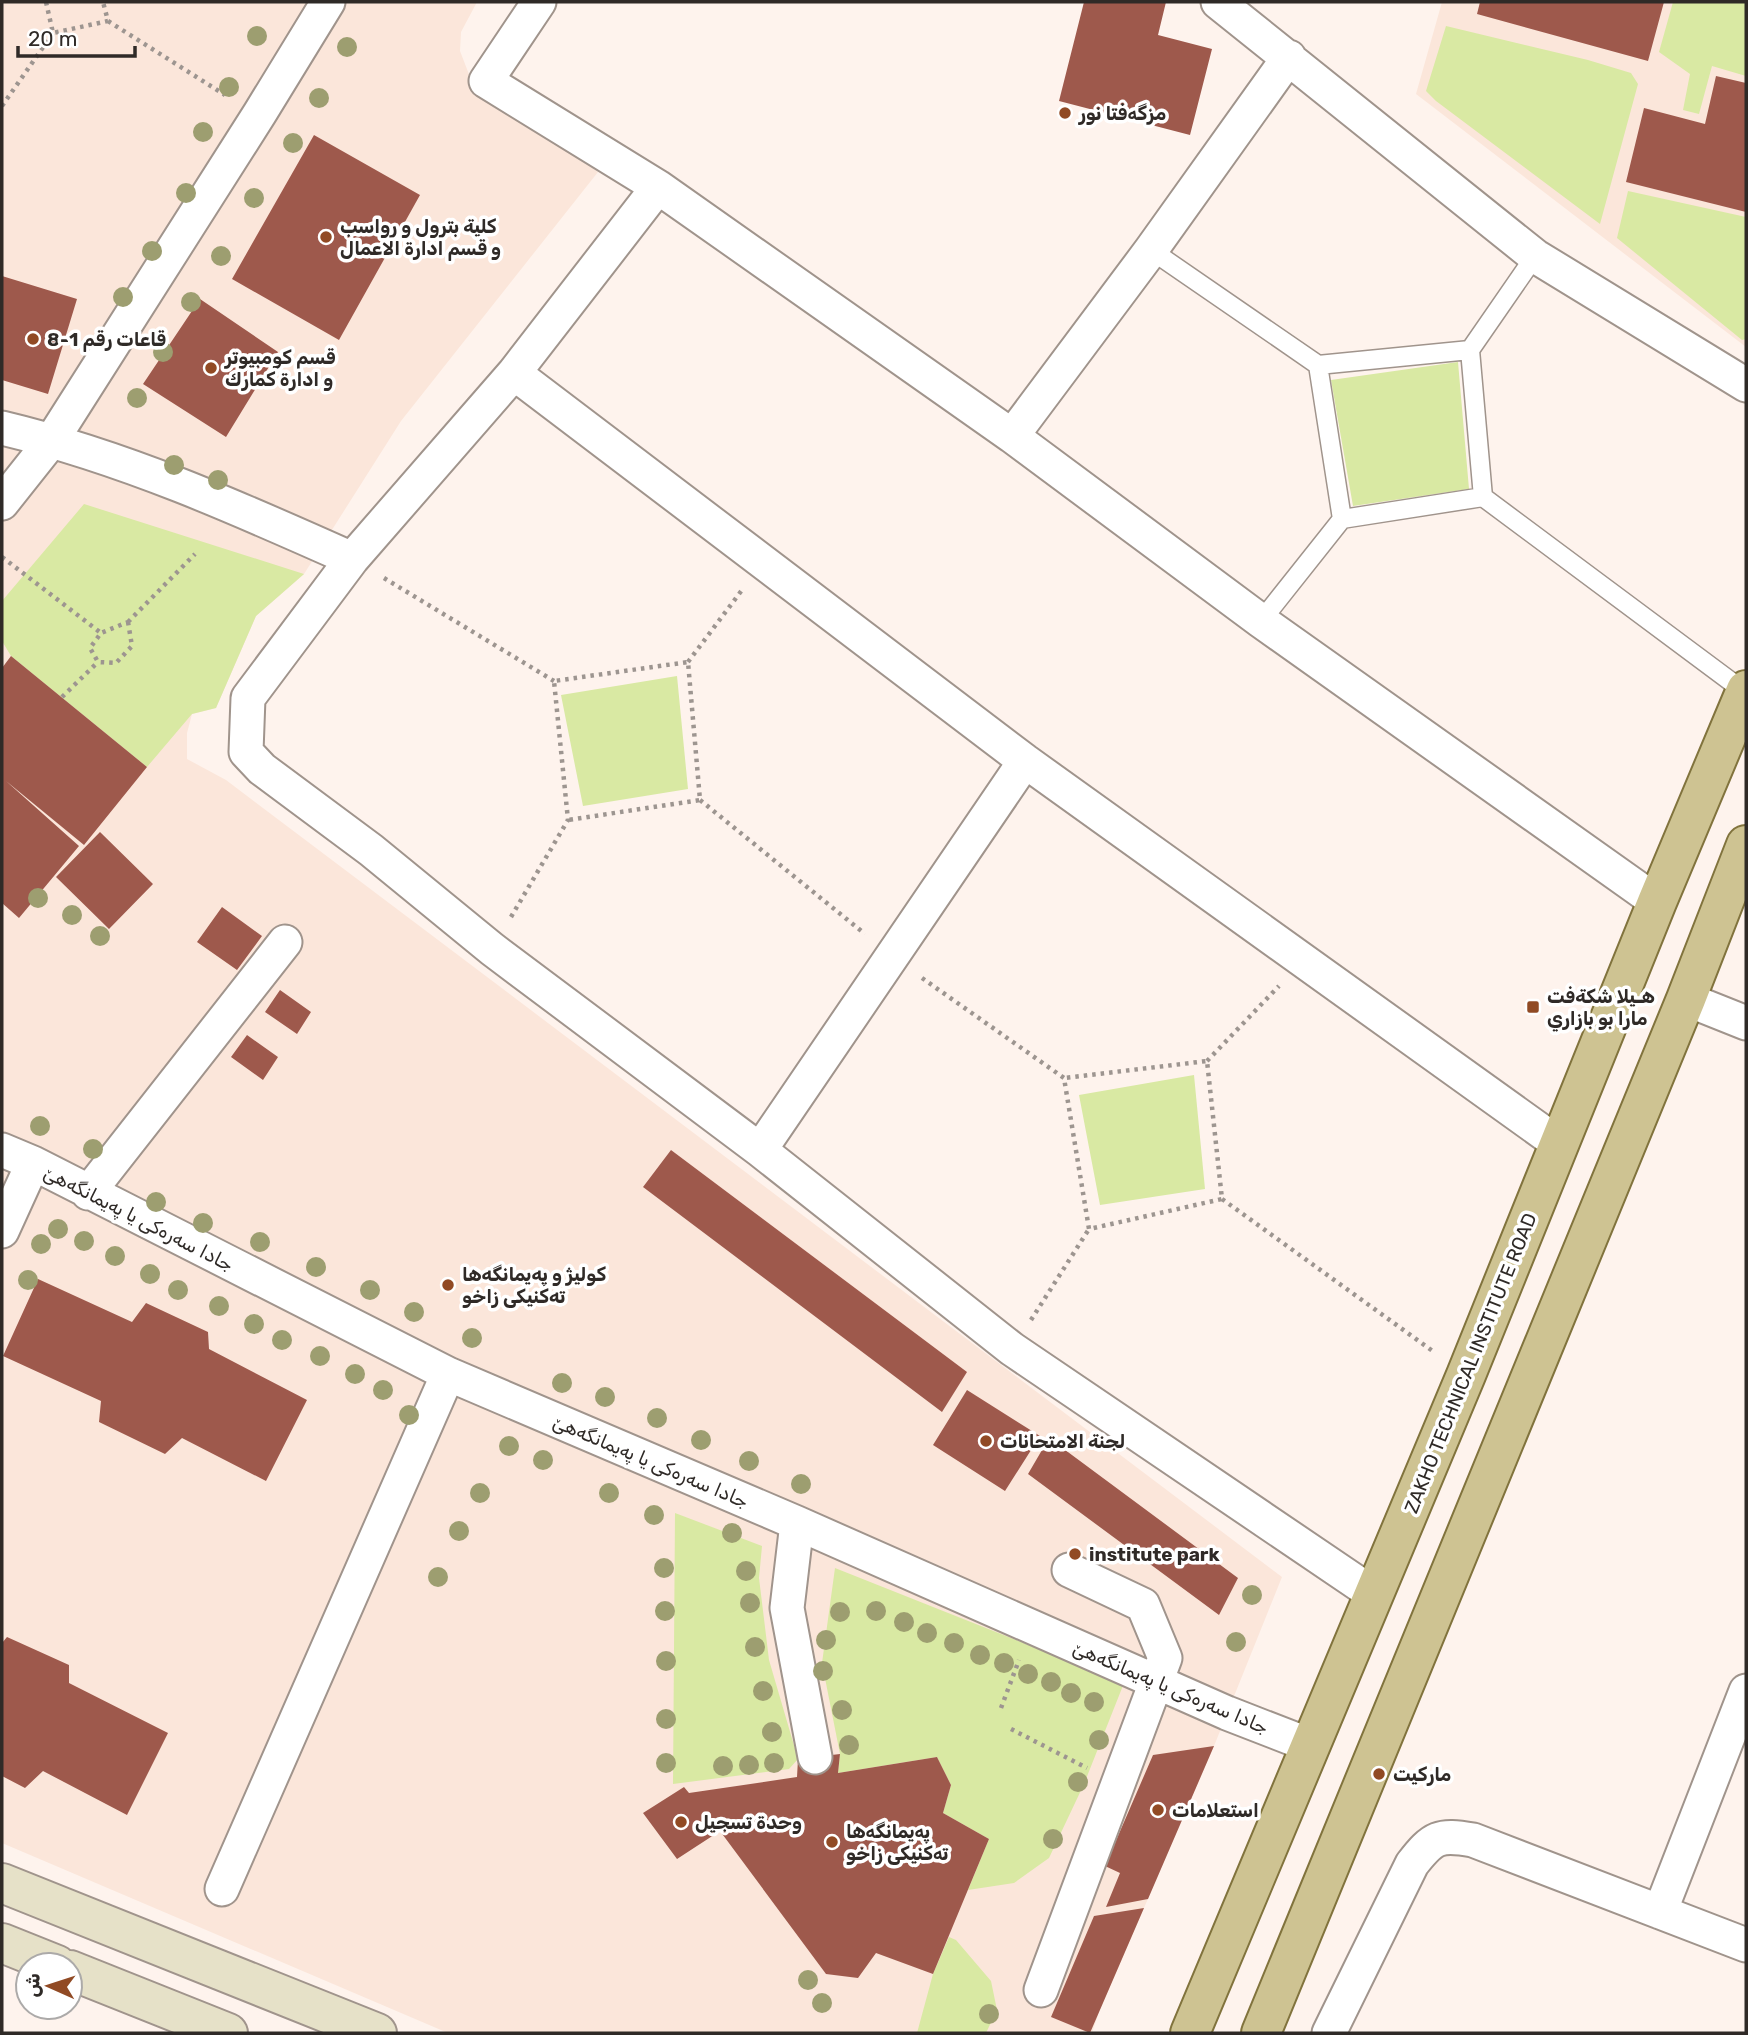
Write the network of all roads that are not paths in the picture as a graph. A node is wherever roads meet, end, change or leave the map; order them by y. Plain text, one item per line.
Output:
1 (328, 2) edge
2 (538, 2) edge
3 (1218, 2) edge
4 (1289, 57) junction
5 (658, 187) junction
6 (1151, 250) junction
7 (1535, 256) junction
8 (1470, 350) junction
9 (1318, 365) junction
10 (514, 373) junction
11 (1746, 385) edge
12 (2, 428) edge
13 (1012, 436) junction
14 (52, 440) junction
15 (1483, 497) junction
16 (2, 503) edge
17 (1342, 519) junction
18 (352, 559) junction
19 (1261, 621) junction
20 (1746, 691) edge
21 (1025, 761) junction
22 (1746, 845) edge
23 (1657, 902) junction
24 (285, 942) dead end
25 (1686, 999) junction
26 (1746, 1023) edge
27 (1559, 1144) junction
28 (2, 1150) edge
29 (760, 1150) junction
30 (33, 1163) junction
31 (88, 1193) junction
32 (2, 1231) edge
33 (448, 1374) junction
34 (797, 1523) junction
35 (1069, 1570) dead end
36 (1375, 1595) junction
37 (1158, 1682) junction
38 (1746, 1691) edge
39 (1312, 1746) junction
40 (815, 1757) dead end
41 (2, 1883) edge
42 (222, 1889) dead end
43 (1660, 1912) junction
44 (2, 1943) edge
45 (1746, 1945) edge
46 (22, 1951) edge
47 (84, 1976) edge
48 (1041, 1990) dead end
49 (228, 2033) edge
50 (377, 2033) edge
51 (1190, 2033) edge
52 (1261, 2033) edge
53 (1329, 2033) edge

1 - 14 street
2 - 5 street
3 - 4 street
4 - 6 street
4 - 7 street
5 - 10 street
5 - 13 street
6 - 9 lane
6 - 13 street
7 - 8 lane
7 - 11 street
8 - 9 lane
8 - 15 lane
9 - 17 lane
10 - 18 street
10 - 21 street
12 - 14 street
13 - 19 street
14 - 16 street
14 - 18 street
15 - 17 lane
15 - 20 lane
17 - 19 lane
18 - 29 street
19 - 23 street
20 - 23 main road, ZAKHO TECHNICAL INSTITUTE ROAD
21 - 27 street
21 - 29 street
22 - 25 main road
23 - 27 main road, ZAKHO TECHNICAL INSTITUTE ROAD
24 - 31 street
25 - 26 street
25 - 52 main road
27 - 36 main road, ZAKHO TECHNICAL INSTITUTE ROAD
28 - 30 street, جادا سه‌ره‌كى يا په‌يمانگه‌هێ
29 - 36 street
30 - 31 street, جادا سه‌ره‌كى يا په‌يمانگه‌هێ
30 - 32 street
31 - 33 street, جادا سه‌ره‌كى يا په‌يمانگه‌هێ
33 - 34 street, جادا سه‌ره‌كى يا په‌يمانگه‌هێ
33 - 42 street
34 - 37 street, جادا سه‌ره‌كى يا په‌يمانگه‌هێ
34 - 40 street
35 - 37 street
36 - 39 main road, ZAKHO TECHNICAL INSTITUTE ROAD
37 - 39 street, جادا سه‌ره‌كى يا په‌يمانگه‌هێ
37 - 48 street
38 - 43 street
39 - 51 main road, ZAKHO TECHNICAL INSTITUTE ROAD
41 - 50 main road
43 - 45 street
43 - 53 street
44 - 46 main road
47 - 49 main road

